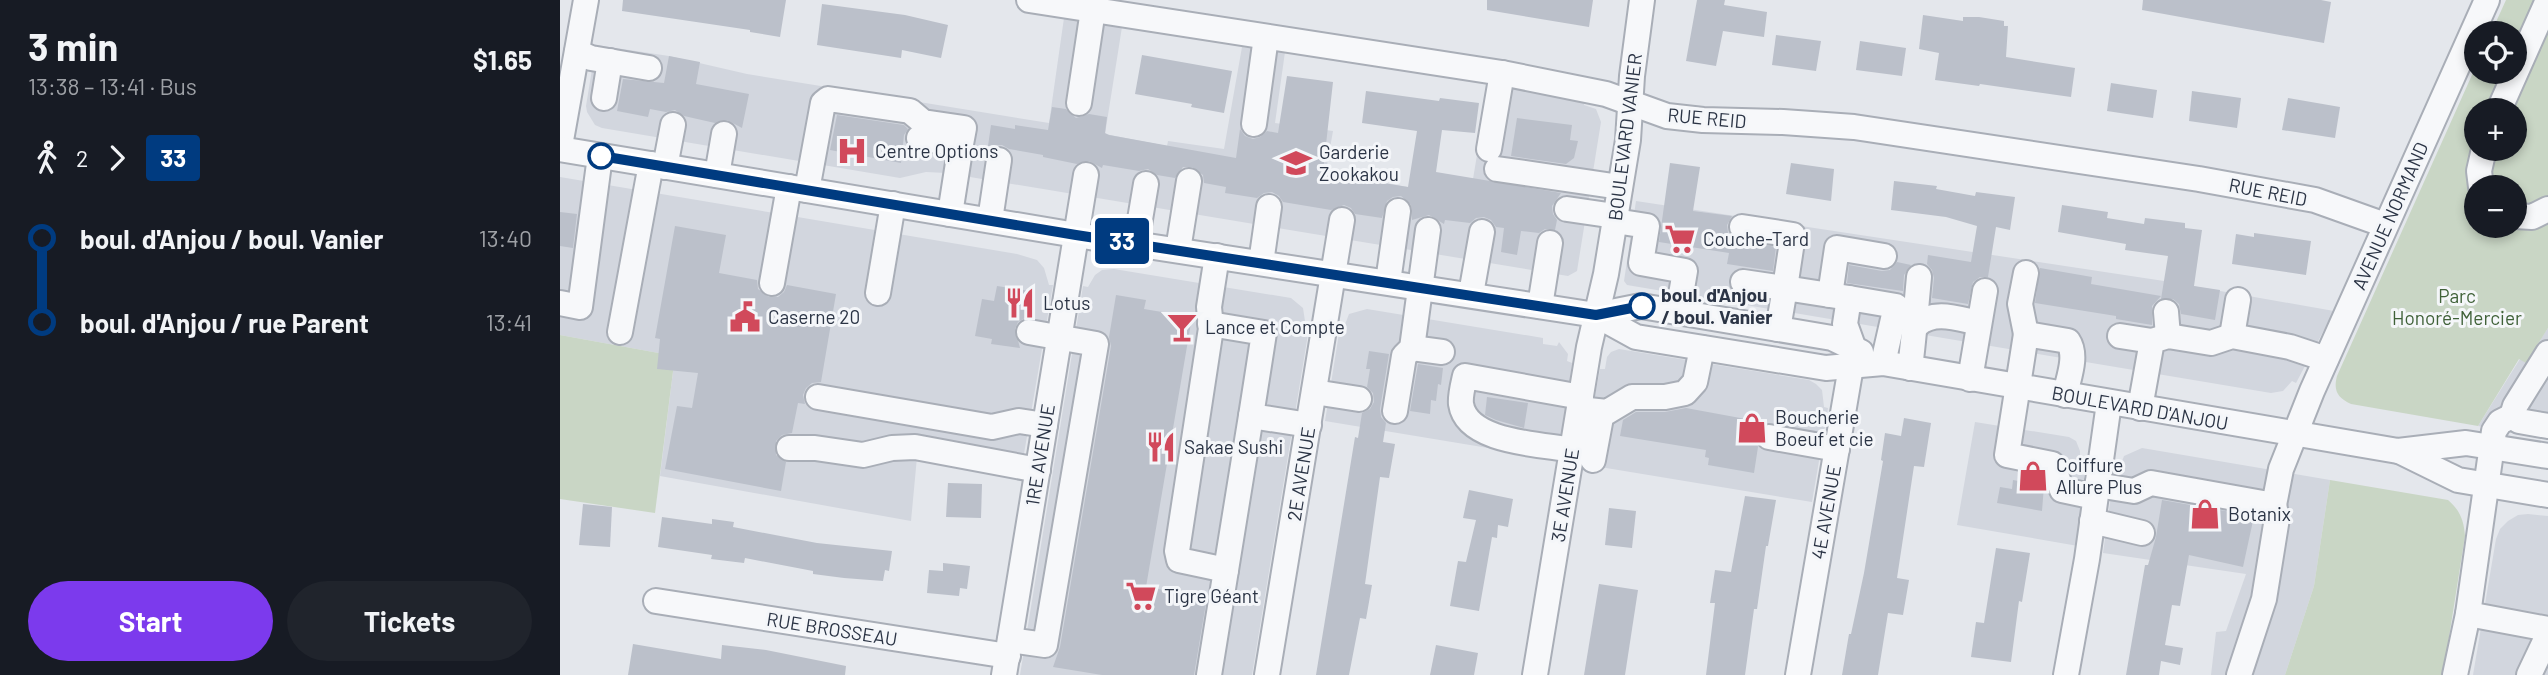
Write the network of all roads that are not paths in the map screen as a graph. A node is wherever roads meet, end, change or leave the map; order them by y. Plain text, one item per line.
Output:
1 (586, 0) edge
2 (1030, 0) edge
3 (1643, 0) edge
4 (2487, 0) edge
5 (2548, 0) edge
6 (1093, 10) junction
7 (1266, 37) junction
8 (577, 52) junction
9 (610, 61) junction
10 (649, 68) dead end
11 (1502, 73) junction
12 (2504, 98) edge
13 (604, 99) dead end
14 (1079, 103) dead end
15 (1630, 103) junction
16 (1254, 124) dead end
17 (673, 125) dead end
18 (724, 134) dead end
19 (919, 138) dead end
20 (961, 145) junction
21 (560, 148) edge
22 (600, 156) junction
23 (999, 160) dead end
24 (658, 165) junction
25 (717, 175) junction
26 (1086, 175) dead end
27 (1189, 181) dead end
28 (1146, 184) dead end
29 (1620, 187) junction
30 (798, 189) junction
31 (893, 204) junction
32 (1269, 207) dead end
33 (1567, 209) dead end
34 (2548, 209) edge
35 (1398, 211) dead end
36 (950, 214) junction
37 (2527, 217) edge
38 (1615, 219) junction
39 (990, 220) junction
40 (1342, 220) dead end
41 (2385, 225) junction
42 (1742, 227) dead end
43 (1428, 230) dead end
44 (1482, 232) dead end
45 (1076, 235) junction
46 (1136, 243) junction
47 (1549, 243) dead end
48 (1178, 250) junction
49 (1217, 256) junction
50 (1884, 256) dead end
51 (1261, 263) junction
52 (2026, 273) dead end
53 (1334, 274) junction
54 (1919, 277) dead end
55 (772, 282) dead end
56 (1388, 282) junction
57 (1743, 282) dead end
58 (1421, 286) junction
59 (1785, 288) junction
60 (1985, 291) dead end
61 (878, 293) dead end
62 (1471, 294) junction
63 (1839, 297) junction
64 (2238, 300) dead end
65 (560, 303) edge
66 (1540, 306) junction
67 (1678, 312) junction
68 (1596, 315) junction
69 (1979, 323) junction
70 (1210, 324) junction
71 (1917, 325) junction
72 (1778, 329) junction
73 (620, 332) dead end
74 (1029, 332) dead end
75 (2026, 334) junction
76 (2232, 336) junction
77 (1059, 337) junction
78 (1412, 348) junction
79 (1702, 348) junction
80 (1442, 352) dead end
81 (2548, 353) edge
82 (1853, 357) junction
83 (2326, 359) junction
84 (1883, 363) junction
85 (1910, 368) junction
86 (1970, 379) junction
87 (2020, 387) junction
88 (1314, 392) junction
89 (2065, 396) junction
90 (818, 397) dead end
91 (1359, 399) dead end
92 (2109, 403) junction
93 (1587, 406) junction
94 (2140, 408) junction
95 (1395, 411) dead end
96 (1251, 416) junction
97 (2512, 416) junction
98 (1045, 425) junction
99 (1309, 425) junction
100 (2548, 426) edge
101 (2296, 435) junction
102 (1769, 438) dead end
103 (2493, 447) junction
104 (789, 448) dead end
105 (1837, 449) junction
106 (2398, 451) junction
107 (1583, 455) junction
108 (2548, 456) edge
109 (1038, 470) junction
110 (2487, 485) junction
111 (2548, 495) edge
112 (2095, 501) junction
113 (2274, 505) junction
114 (2142, 533) dead end
115 (1226, 570) junction
116 (656, 601) dead end
117 (2468, 614) junction
118 (2548, 629) edge
119 (2548, 635) edge
120 (1007, 657) edge
121 (1209, 675) edge
122 (1267, 675) edge
123 (1535, 675) edge
124 (1798, 675) edge
125 (2066, 675) edge
126 (2239, 675) edge
127 (2455, 675) edge
128 (2529, 675) edge

1 - 8 street
2 - 6 street, RUE REID
3 - 15 street, BOULEVARD VANIER
4 - 41 street, AVENUE NORMAND
5 - 12 street
6 - 7 street, RUE REID
6 - 14 street
7 - 11 street, RUE REID
7 - 16 street
8 - 9 street
8 - 21 street
9 - 10 street
9 - 13 street
11 - 15 street, RUE REID
11 - 29 street
15 - 29 street, BOULEVARD VANIER
15 - 41 street, RUE REID
17 - 24 street
18 - 25 street
19 - 20 street
20 - 30 street
20 - 36 street
21 - 22 street, BOULEVARD D'ANJOU
22 - 24 street, BOULEVARD D'ANJOU
22 - 65 street
23 - 39 street
24 - 25 street, BOULEVARD D'ANJOU
24 - 73 street
25 - 30 street, BOULEVARD D'ANJOU
26 - 45 street, 1RE AVENUE
27 - 48 street
28 - 46 street
29 - 38 street, BOULEVARD VANIER
30 - 31 street, BOULEVARD D'ANJOU
30 - 55 street
31 - 36 street, BOULEVARD D'ANJOU
31 - 61 street
32 - 51 street
33 - 38 street
34 - 37 street
35 - 56 street
36 - 39 street, BOULEVARD D'ANJOU
38 - 67 street
38 - 68 street, BOULEVARD VANIER
39 - 45 street, BOULEVARD D'ANJOU
40 - 53 street, 2E AVENUE
41 - 83 street, AVENUE NORMAND
42 - 59 street
43 - 58 street
44 - 62 street
45 - 46 street, BOULEVARD D'ANJOU
45 - 77 street, 1RE AVENUE
46 - 48 street, BOULEVARD D'ANJOU
47 - 66 street
48 - 49 street, BOULEVARD D'ANJOU
49 - 51 street, BOULEVARD D'ANJOU
49 - 70 street
50 - 63 street
51 - 53 street, BOULEVARD D'ANJOU
52 - 75 street
53 - 56 street, BOULEVARD D'ANJOU
53 - 88 street, 2E AVENUE
54 - 71 street
56 - 58 street, BOULEVARD D'ANJOU
57 - 59 street
58 - 62 street, BOULEVARD D'ANJOU
58 - 78 street
59 - 63 street
59 - 72 street
60 - 69 street
62 - 66 street, BOULEVARD D'ANJOU
63 - 82 street
63 - 84 street
64 - 76 street
66 - 68 street, BOULEVARD D'ANJOU
67 - 68 street, BOULEVARD D'ANJOU
67 - 72 street, BOULEVARD D'ANJOU
68 - 79 street, BOULEVARD D'ANJOU
68 - 93 street, 3E AVENUE
69 - 71 street
69 - 86 street
70 - 96 street
70 - 115 street
71 - 85 street
72 - 82 street, BOULEVARD D'ANJOU
74 - 77 street
75 - 87 street
75 - 89 street
76 - 83 street
76 - 94 street
77 - 98 street, 1RE AVENUE
77 - 120 street, RUE BROSSEAU
78 - 80 street
78 - 95 street
79 - 82 street, BOULEVARD D'ANJOU
79 - 93 street
81 - 97 street
82 - 84 street, BOULEVARD D'ANJOU
82 - 105 street, 4E AVENUE
83 - 101 street, AVENUE NORMAND
84 - 85 street, BOULEVARD D'ANJOU
85 - 86 street, BOULEVARD D'ANJOU
86 - 87 street, BOULEVARD D'ANJOU
87 - 89 street, BOULEVARD D'ANJOU
87 - 112 street
88 - 91 street
88 - 99 street, 2E AVENUE
89 - 92 street, BOULEVARD D'ANJOU
90 - 98 street
92 - 94 street, BOULEVARD D'ANJOU
92 - 112 street
93 - 107 street, 3E AVENUE
93 - 107 street
94 - 101 street, BOULEVARD D'ANJOU
96 - 99 street
96 - 115 street
97 - 100 street
97 - 103 street
98 - 109 street, 1RE AVENUE
99 - 122 street, 2E AVENUE
101 - 106 street, BOULEVARD D'ANJOU
101 - 113 street, AVENUE NORMAND
102 - 105 street
103 - 106 street, BOULEVARD D'ANJOU
103 - 108 street, BOULEVARD D'ANJOU
103 - 110 street
104 - 109 street
105 - 124 street, 4E AVENUE
106 - 110 street, BOULEVARD D'ANJOU
107 - 123 street, 3E AVENUE
109 - 120 street, 1RE AVENUE
110 - 111 street, BOULEVARD D'ANJOU
110 - 117 street
112 - 113 street
112 - 114 street
112 - 125 street
113 - 126 street, AVENUE NORMAND
115 - 121 street
116 - 120 street, RUE BROSSEAU
117 - 118 street
117 - 127 street
119 - 128 street

